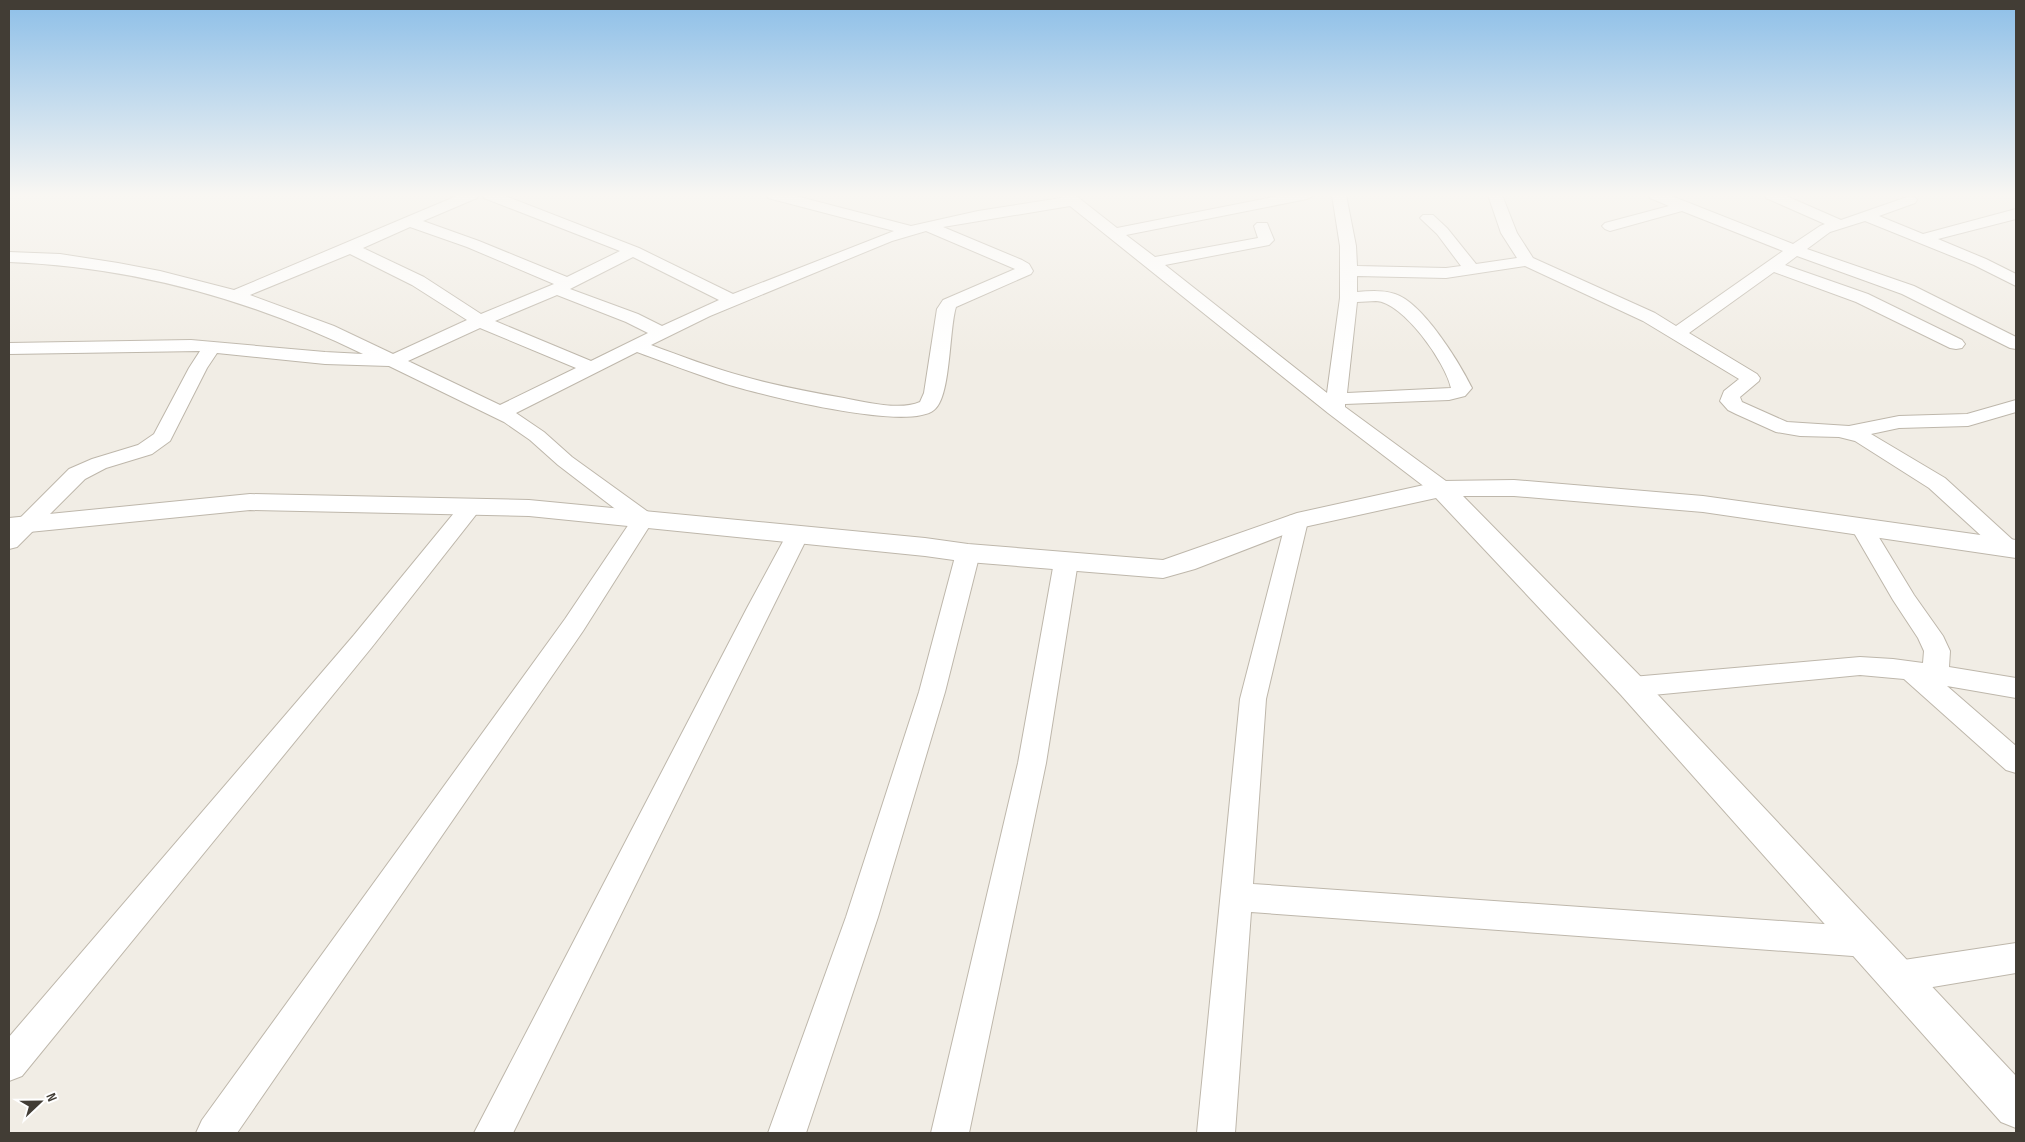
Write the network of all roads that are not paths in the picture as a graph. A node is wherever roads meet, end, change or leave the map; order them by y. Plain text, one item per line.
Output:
1 (351, 248) joint
2 (483, 248) edge
3 (626, 248) edge
4 (866, 248) edge
5 (975, 248) edge
6 (1133, 248) edge
7 (1229, 248) edge
8 (1348, 248) edge
9 (1456, 248) edge
10 (1519, 248) edge
11 (1789, 248) edge
12 (1799, 248) edge
13 (1945, 248) edge
14 (633, 251) junction
15 (1796, 251) junction
16 (9, 257) edge
17 (1527, 261) junction
18 (1151, 263) junction
19 (1773, 266) junction
20 (1473, 270) junction
21 (1349, 271) junction
22 (2016, 281) edge
23 (564, 285) junction
24 (235, 295) junction
25 (1349, 298) junction
26 (732, 300) junction
27 (480, 321) junction
28 (662, 333) junction
29 (1677, 333) junction
30 (1956, 344) dead end
31 (2016, 344) edge
32 (213, 346) junction
33 (636, 346) junction
34 (9, 348) edge
35 (393, 361) junction
36 (592, 368) junction
37 (1336, 404) junction
38 (2016, 406) edge
39 (500, 413) junction
40 (1851, 432) junction
41 (1442, 488) junction
42 (471, 507) junction
43 (643, 519) junction
44 (1297, 521) junction
45 (1862, 526) junction
46 (14, 531) edge
47 (798, 534) junction
48 (2012, 548) edge
49 (968, 554) junction
50 (1066, 562) junction
51 (1924, 674) junction
52 (1632, 687) junction
53 (2016, 688) edge
54 (2016, 762) edge
55 (1236, 897) junction
56 (1866, 942) junction
57 (2016, 958) edge
58 (1897, 977) junction
59 (9, 1064) edge
60 (2016, 1107) edge
61 (215, 1133) edge
62 (493, 1133) edge
63 (787, 1133) edge
64 (950, 1133) edge
65 (1216, 1133) edge

1 - 24 street
1 - 27 street
2 - 23 street
3 - 14 street
4 - 26 street
5 - 33 street
6 - 18 street
7 - 18 street
8 - 21 street
9 - 20 street
10 - 17 street
11 - 15 street
12 - 15 street
13 - 22 street
14 - 23 street
14 - 26 street
15 - 19 street
15 - 31 street
16 - 24 street
17 - 20 street
17 - 29 street
18 - 37 street
19 - 29 street
19 - 30 street
20 - 21 street
21 - 25 street
23 - 27 street
23 - 28 street
24 - 35 street
25 - 37 street
25 - 37 street
26 - 28 street
27 - 35 street
27 - 36 street
28 - 33 street
29 - 40 street
32 - 34 street
32 - 35 street
32 - 46 street
33 - 36 street
35 - 39 street
36 - 39 street
37 - 41 street
38 - 40 street
39 - 43 street
40 - 48 street
41 - 44 street
41 - 45 street
41 - 52 street
42 - 43 street
42 - 46 street
42 - 59 street
43 - 47 street
43 - 61 street
44 - 50 street
44 - 55 street
45 - 48 street
45 - 51 street
47 - 49 street
47 - 62 street
49 - 50 street
49 - 63 street
50 - 64 street
51 - 52 street
51 - 53 street
51 - 54 street
52 - 56 street
55 - 56 street
55 - 65 street
56 - 58 street
57 - 58 street
58 - 60 street

